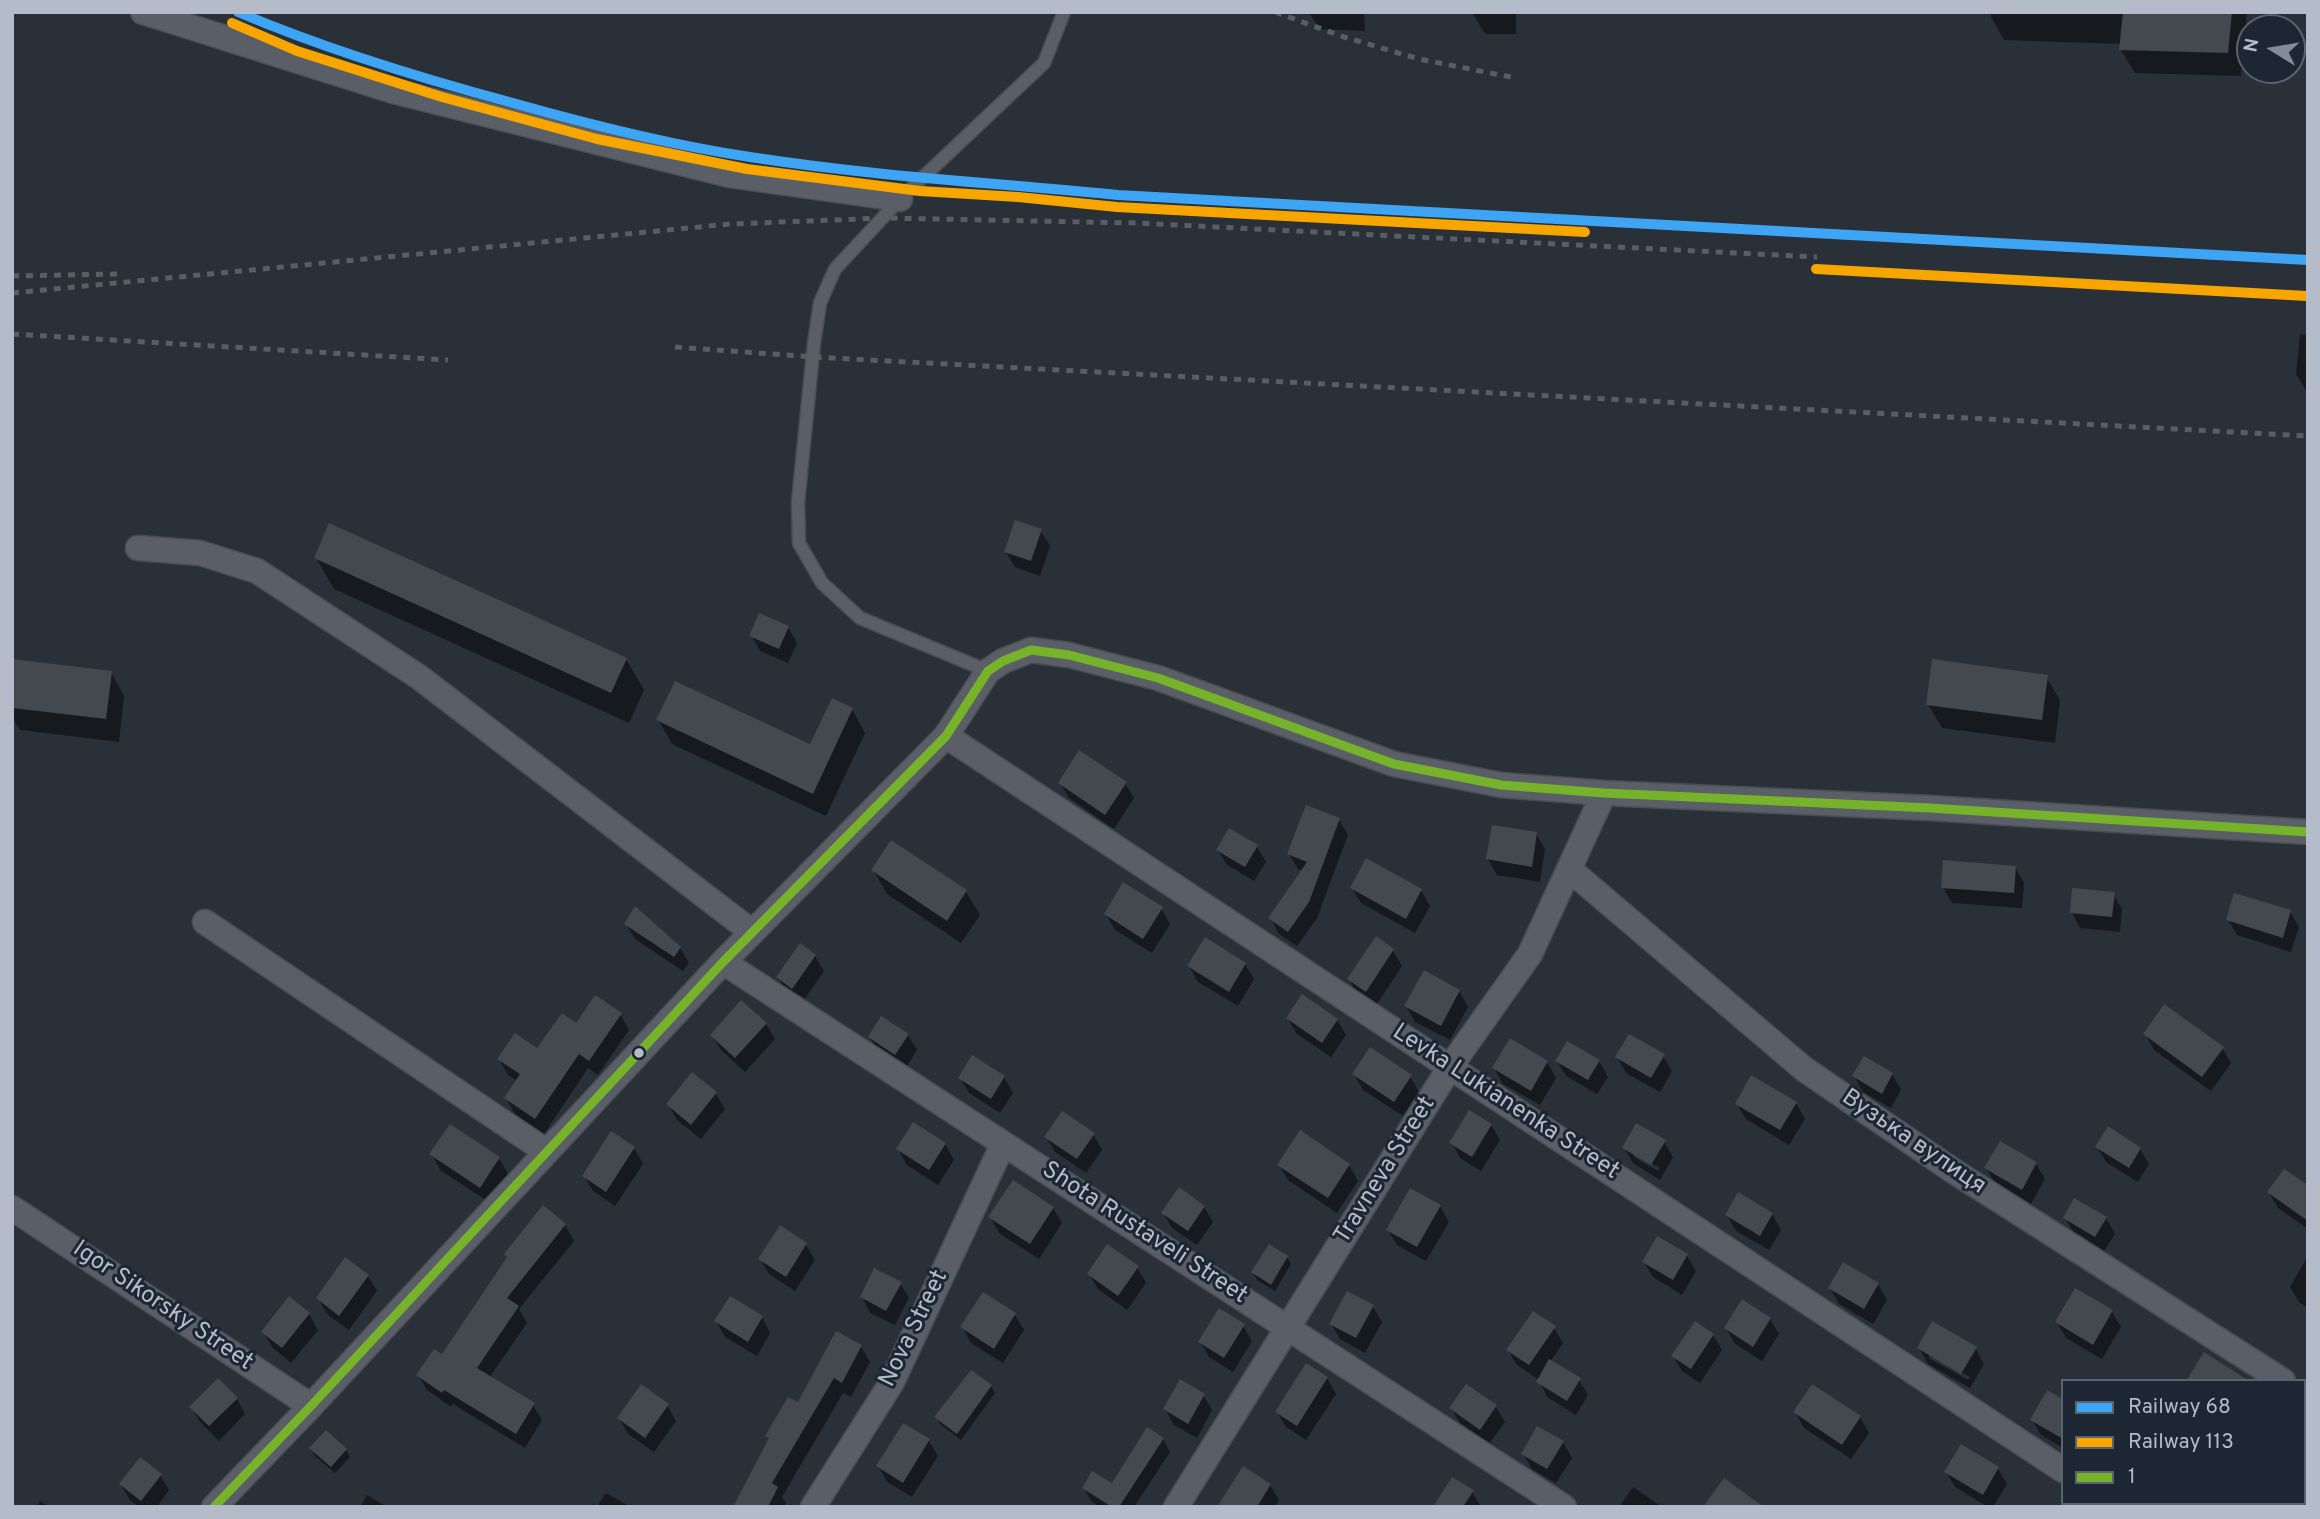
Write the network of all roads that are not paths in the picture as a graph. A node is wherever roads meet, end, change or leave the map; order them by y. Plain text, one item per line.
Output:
1 (143, 12) edge
2 (1064, 12) edge
3 (900, 199) junction
4 (138, 548) dead end
5 (988, 671) junction
6 (946, 736) junction
7 (1604, 793) junction
8 (2308, 832) edge
9 (1569, 869) junction
10 (205, 922) dead end
11 (752, 932) junction
12 (723, 962) junction
13 (1450, 1067) junction
14 (1003, 1144) junction
15 (547, 1152) junction
16 (12, 1208) edge
17 (1290, 1327) junction
18 (2280, 1379) edge
19 (311, 1406) junction
20 (2061, 1469) edge
21 (214, 1507) edge
22 (813, 1507) edge
23 (1176, 1507) edge
24 (1564, 1507) edge

1 - 3 street
2 - 3 lane
3 - 5 lane
4 - 11 street
5 - 6 street
5 - 7 street
6 - 11 street
6 - 13 street, Levka Lukianenka Street
7 - 8 street
7 - 9 street, Travneva Street
9 - 13 street, Travneva Street
9 - 18 street, Вузька вулиця
10 - 15 street
11 - 12 street
12 - 14 street, Shota Rustaveli Street
12 - 15 street
13 - 17 street, Travneva Street
13 - 20 street, Levka Lukianenka Street
14 - 17 street, Shota Rustaveli Street
14 - 22 street, Nova Street
15 - 19 street
16 - 19 street, Igor Sikorsky Street
17 - 23 street, Travneva Street
17 - 24 street, Shota Rustaveli Street
19 - 21 street

